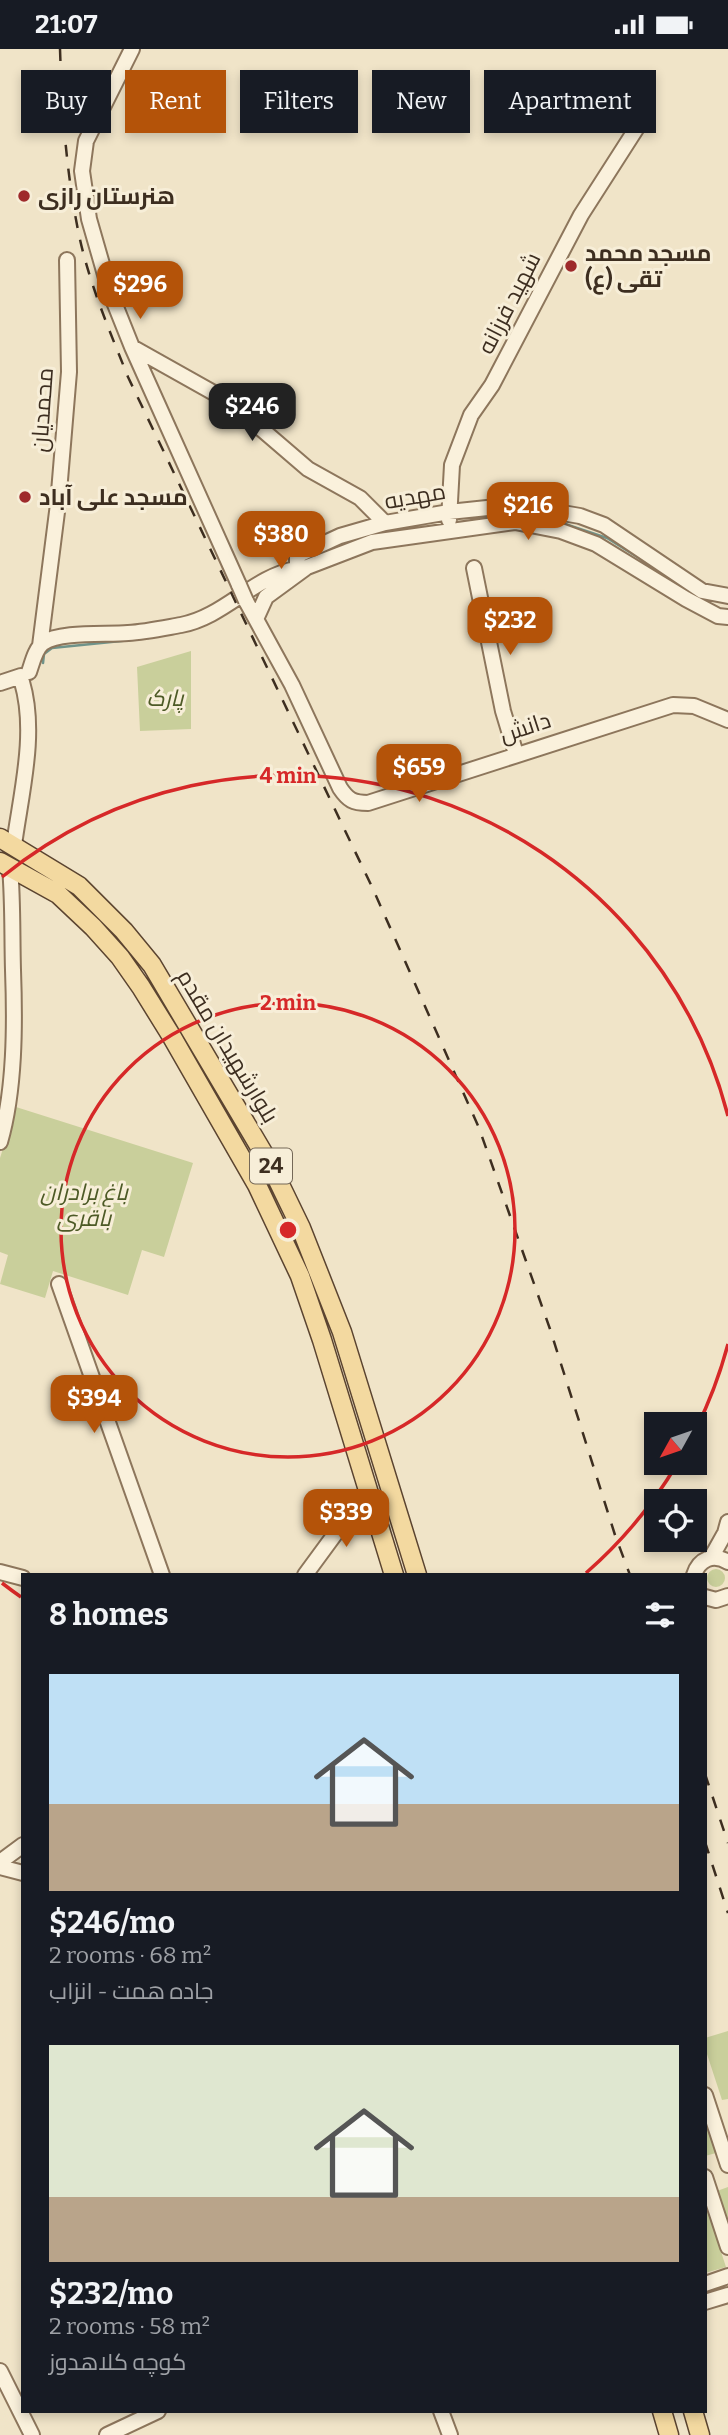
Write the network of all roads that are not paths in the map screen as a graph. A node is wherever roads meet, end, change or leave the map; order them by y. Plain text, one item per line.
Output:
1 (132, 49) edge
2 (633, 133) edge
3 (67, 260) dead end
4 (132, 347) junction
5 (449, 512) junction
6 (385, 523) junction
7 (450, 530) junction
8 (303, 563) junction
9 (474, 568) dead end
10 (728, 596) edge
11 (728, 617) edge
12 (256, 619) junction
13 (40, 646) junction
14 (26, 678) junction
15 (0, 683) edge
16 (728, 720) edge
17 (516, 754) junction
18 (7, 841) edge
19 (5, 864) edge
20 (7, 903) edge
21 (0, 1142) edge
22 (59, 1284) dead end
23 (369, 1495) junction
24 (728, 1522) edge
25 (711, 1557) junction
26 (728, 1562) edge
27 (0, 1572) edge
28 (161, 1573) edge
29 (306, 1573) edge
30 (393, 1573) edge
31 (415, 1573) edge
32 (695, 1573) edge
33 (21, 1577) edge
34 (728, 1596) edge
35 (707, 1598) edge
36 (21, 1848) edge
37 (0, 1865) edge
38 (21, 1872) edge
39 (707, 2101) edge
40 (728, 2165) edge
41 (707, 2183) edge
42 (728, 2247) edge
43 (728, 2276) edge
44 (707, 2283) edge
45 (728, 2295) edge
46 (707, 2301) edge
47 (0, 2371) edge
48 (154, 2413) edge
49 (442, 2413) edge
50 (663, 2413) edge
51 (693, 2413) edge
52 (32, 2435) edge
53 (107, 2435) edge
54 (450, 2435) edge
55 (669, 2435) edge
56 (700, 2435) edge

1 - 4 street, دانش
2 - 5 street, شهید فرزانه
3 - 13 street, محمدیان
4 - 6 street
4 - 12 street, دانش, bridge
5 - 6 street, مهدیه
5 - 7 street, شهید فرزانه
5 - 10 street, مهدیه
6 - 8 street, مهدیه
7 - 8 street
7 - 11 street
8 - 12 street
8 - 13 street
9 - 17 street
12 - 17 street, دانش
13 - 14 street
14 - 15 street
14 - 18 street
16 - 17 street, دانش
18 - 31 main road, بلوارشهیدان مقدم / 24
19 - 20 street
19 - 23 main road, بلوارشهیدان مقدم / 24
20 - 21 street
22 - 28 street
23 - 29 street
23 - 30 main road, بلوارشهیدان مقدم / 24
24 - 25 street
25 - 26 street
25 - 32 street
27 - 33 street
34 - 35 street
36 - 37 street
37 - 38 street
39 - 40 street
41 - 42 street
43 - 44 street
45 - 46 street
47 - 52 street
48 - 53 street
49 - 54 street
50 - 55 main road
51 - 56 main road

